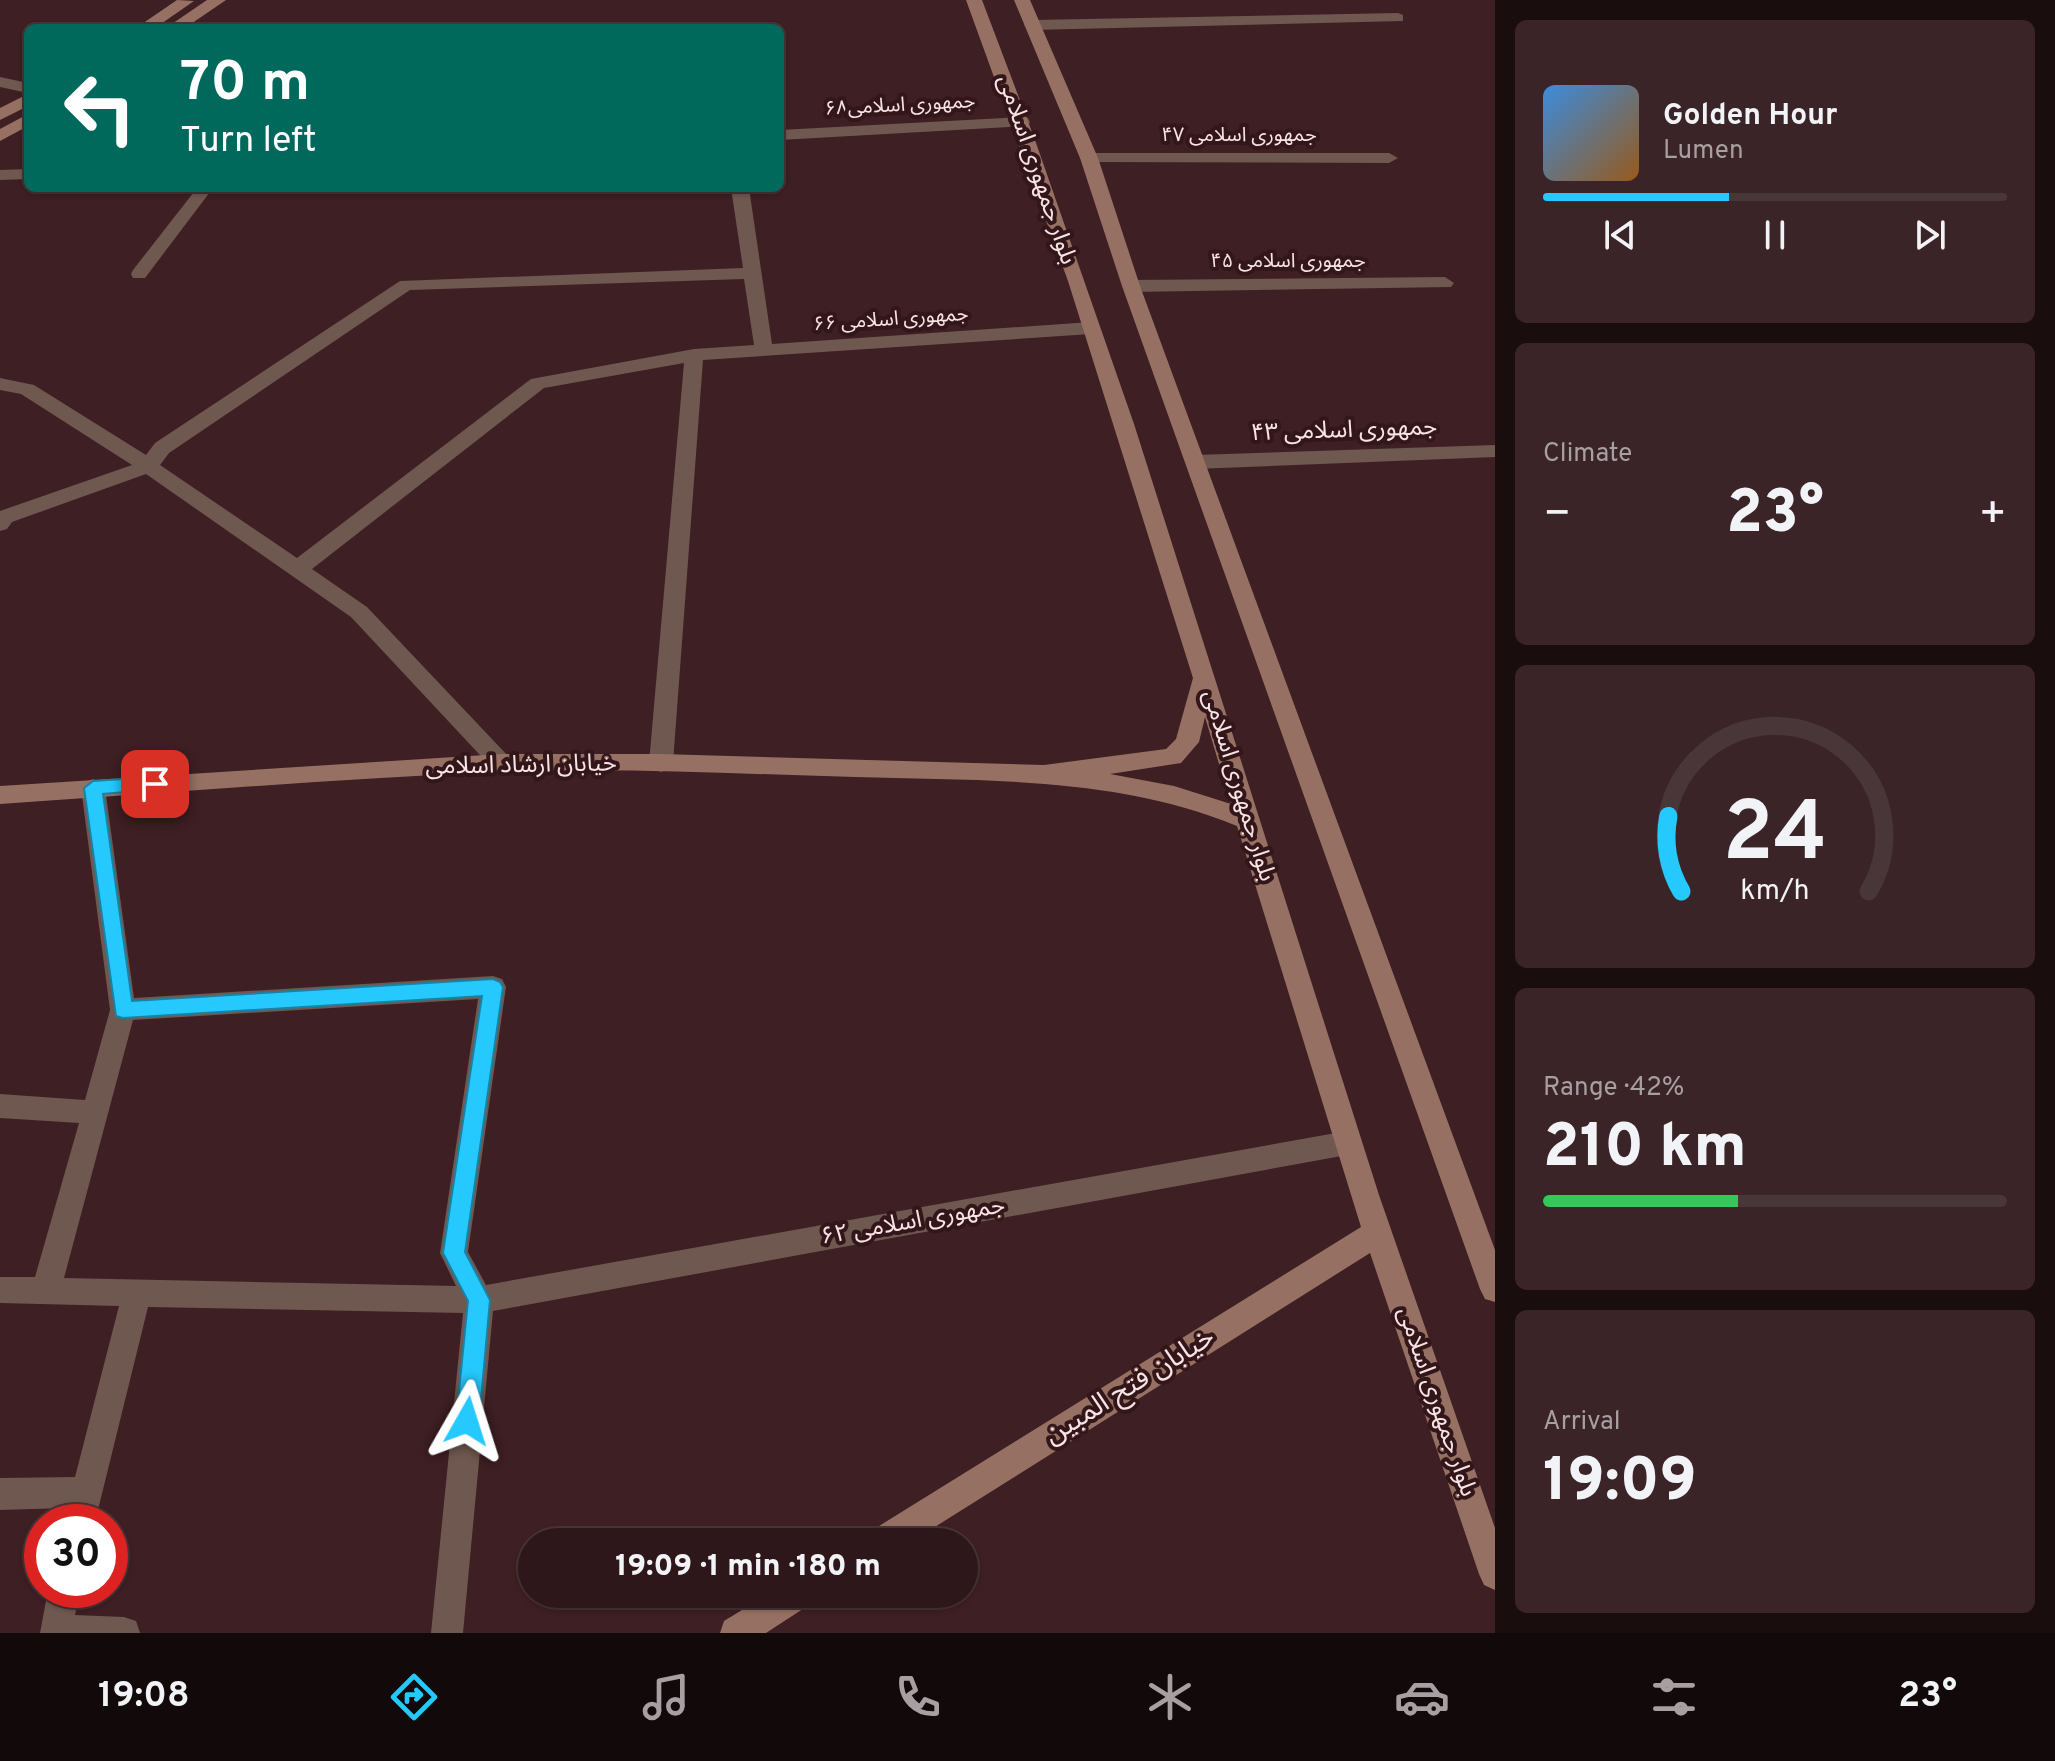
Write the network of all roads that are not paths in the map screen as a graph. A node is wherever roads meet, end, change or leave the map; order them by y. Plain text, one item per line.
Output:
1 (188, 0) edge
2 (218, 0) edge
3 (974, 0) edge
4 (1022, 0) edge
5 (1398, 18) dead end
6 (150, 24) edge
7 (180, 24) edge
8 (1032, 25) junction
9 (0, 82) edge
10 (24, 87) edge
11 (24, 101) edge
12 (0, 115) edge
13 (24, 121) edge
14 (1022, 122) junction
15 (784, 135) edge
16 (0, 136) edge
17 (1089, 158) junction
18 (1389, 158) dead end
19 (24, 174) edge
20 (0, 175) edge
21 (202, 192) edge
22 (741, 192) edge
23 (753, 273) junction
24 (139, 274) dead end
25 (1445, 283) dead end
26 (1131, 286) junction
27 (1091, 328) junction
28 (764, 351) junction
29 (694, 355) junction
30 (0, 384) edge
31 (1495, 451) edge
32 (1195, 462) junction
33 (148, 466) junction
34 (2, 519) edge
35 (297, 569) junction
36 (1204, 677) junction
37 (501, 763) junction
38 (661, 763) junction
39 (1044, 774) junction
40 (93, 788) junction
41 (0, 795) edge
42 (1249, 821) junction
43 (123, 1010) junction
44 (0, 1106) edge
45 (96, 1112) junction
46 (1347, 1143) junction
47 (1378, 1232) junction
48 (1495, 1289) edge
49 (0, 1290) edge
50 (46, 1291) junction
51 (137, 1293) junction
52 (479, 1300) junction
53 (0, 1494) edge
54 (63, 1504) edge
55 (83, 1504) edge
56 (904, 1528) edge
57 (1495, 1574) edge
58 (60, 1608) edge
59 (776, 1608) edge
60 (124, 1633) edge
61 (447, 1633) edge
62 (736, 1633) edge

1 - 6 main road
2 - 7 main road
3 - 14 main road, بلوار جمهوری اسلامی
4 - 8 main road, بلوار جمهوری اسلامی
5 - 8 street
8 - 17 main road, بلوار جمهوری اسلامی
9 - 10 street
11 - 12 main road
13 - 16 main road
14 - 15 street, جمهوری اسلامی۶۸
14 - 27 main road, بلوار جمهوری اسلامی
17 - 18 street, جمهوری اسلامی ۴۷
17 - 26 main road, بلوار جمهوری اسلامی
19 - 20 street
21 - 24 lane
22 - 23 street
23 - 28 street
23 - 33 street
25 - 26 street, جمهوری اسلامی ۴۵
26 - 32 main road, بلوار جمهوری اسلامی
27 - 28 street, جمهوری اسلامی ۶۶
27 - 36 main road, بلوار جمهوری اسلامی
28 - 29 street, جمهوری اسلامی ۶۶
29 - 35 street, جمهوری اسلامی ۶۶
29 - 38 street
30 - 33 street
31 - 32 street, جمهوری اسلامی ۴۳
32 - 48 main road, بلوار جمهوری اسلامی
33 - 34 street
33 - 35 street
35 - 37 street
36 - 39 main road, خیابان ارشاد اسلامی
36 - 42 main road, بلوار جمهوری اسلامی
37 - 38 main road, خیابان ارشاد اسلامی
37 - 40 main road, خیابان ارشاد اسلامی
38 - 39 main road, خیابان ارشاد اسلامی
39 - 42 main road, خیابان ارشاد اسلامی
40 - 41 main road, خیابان ارشاد اسلامی
40 - 43 street
42 - 46 main road, بلوار جمهوری اسلامی
43 - 45 street
43 - 52 street
44 - 45 street
45 - 50 street
46 - 47 main road, بلوار جمهوری اسلامی
46 - 52 street, جمهوری اسلامی ۶۲
47 - 56 main road, خیابان فتح المبین
47 - 57 main road, بلوار جمهوری اسلامی
49 - 50 street, جمهوری اسلامی ۶۲
50 - 51 street, جمهوری اسلامی ۶۲
51 - 52 street, جمهوری اسلامی ۶۲
51 - 55 street
52 - 61 street
53 - 54 street
58 - 60 street
59 - 62 main road

